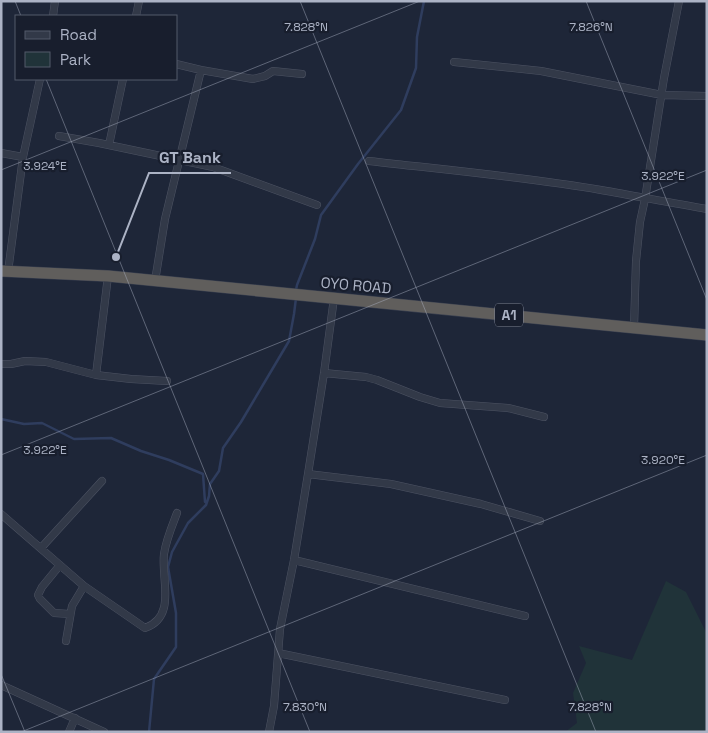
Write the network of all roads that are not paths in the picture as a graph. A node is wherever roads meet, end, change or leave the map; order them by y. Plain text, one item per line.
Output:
1 (55, 1) edge
2 (139, 1) edge
3 (679, 1) edge
4 (53, 15) edge
5 (136, 15) edge
6 (454, 62) dead end
7 (178, 64) edge
8 (201, 70) junction
9 (302, 74) dead end
10 (40, 80) edge
11 (123, 80) edge
12 (662, 95) junction
13 (707, 96) edge
14 (58, 136) dead end
15 (108, 145) junction
16 (1, 153) edge
17 (23, 158) junction
18 (179, 161) junction
19 (370, 161) dead end
20 (645, 199) junction
21 (317, 205) dead end
22 (707, 209) edge
23 (5, 271) edge
24 (108, 276) junction
25 (155, 281) junction
26 (334, 298) junction
27 (634, 328) junction
28 (707, 335) edge
29 (1, 364) edge
30 (324, 373) junction
31 (96, 375) junction
32 (167, 382) dead end
33 (544, 417) dead end
34 (308, 474) junction
35 (102, 481) dead end
36 (177, 513) dead end
37 (3, 518) edge
38 (540, 521) dead end
39 (41, 548) junction
40 (294, 560) junction
41 (60, 565) junction
42 (84, 586) junction
43 (70, 614) junction
44 (524, 616) dead end
45 (66, 641) dead end
46 (278, 653) junction
47 (1, 685) edge
48 (505, 700) dead end
49 (75, 718) junction
50 (69, 732) edge
51 (104, 732) edge
52 (269, 732) edge

1 - 4 street
2 - 5 street
3 - 12 street
6 - 12 street
7 - 8 street
8 - 9 street
8 - 18 street
10 - 17 street
11 - 15 street
12 - 13 street
12 - 20 street
14 - 15 street
15 - 18 street
16 - 17 street
17 - 23 street
18 - 21 street
18 - 25 street
19 - 20 street
20 - 22 street
20 - 27 street
23 - 24 highway, OYO ROAD / A1
24 - 25 highway, OYO ROAD / A1
24 - 31 street
25 - 26 highway, OYO ROAD / A1
26 - 27 highway, OYO ROAD / A1
26 - 30 street
27 - 28 highway, OYO ROAD / A1
29 - 31 street
30 - 33 street
30 - 34 street
31 - 32 street
34 - 38 street
34 - 40 street
35 - 39 street
36 - 42 street
37 - 39 street
39 - 41 street
40 - 44 street
40 - 46 street
41 - 42 street
41 - 43 street
42 - 43 street
43 - 45 street
46 - 48 street
46 - 52 street
47 - 49 street
49 - 50 street
49 - 51 street

